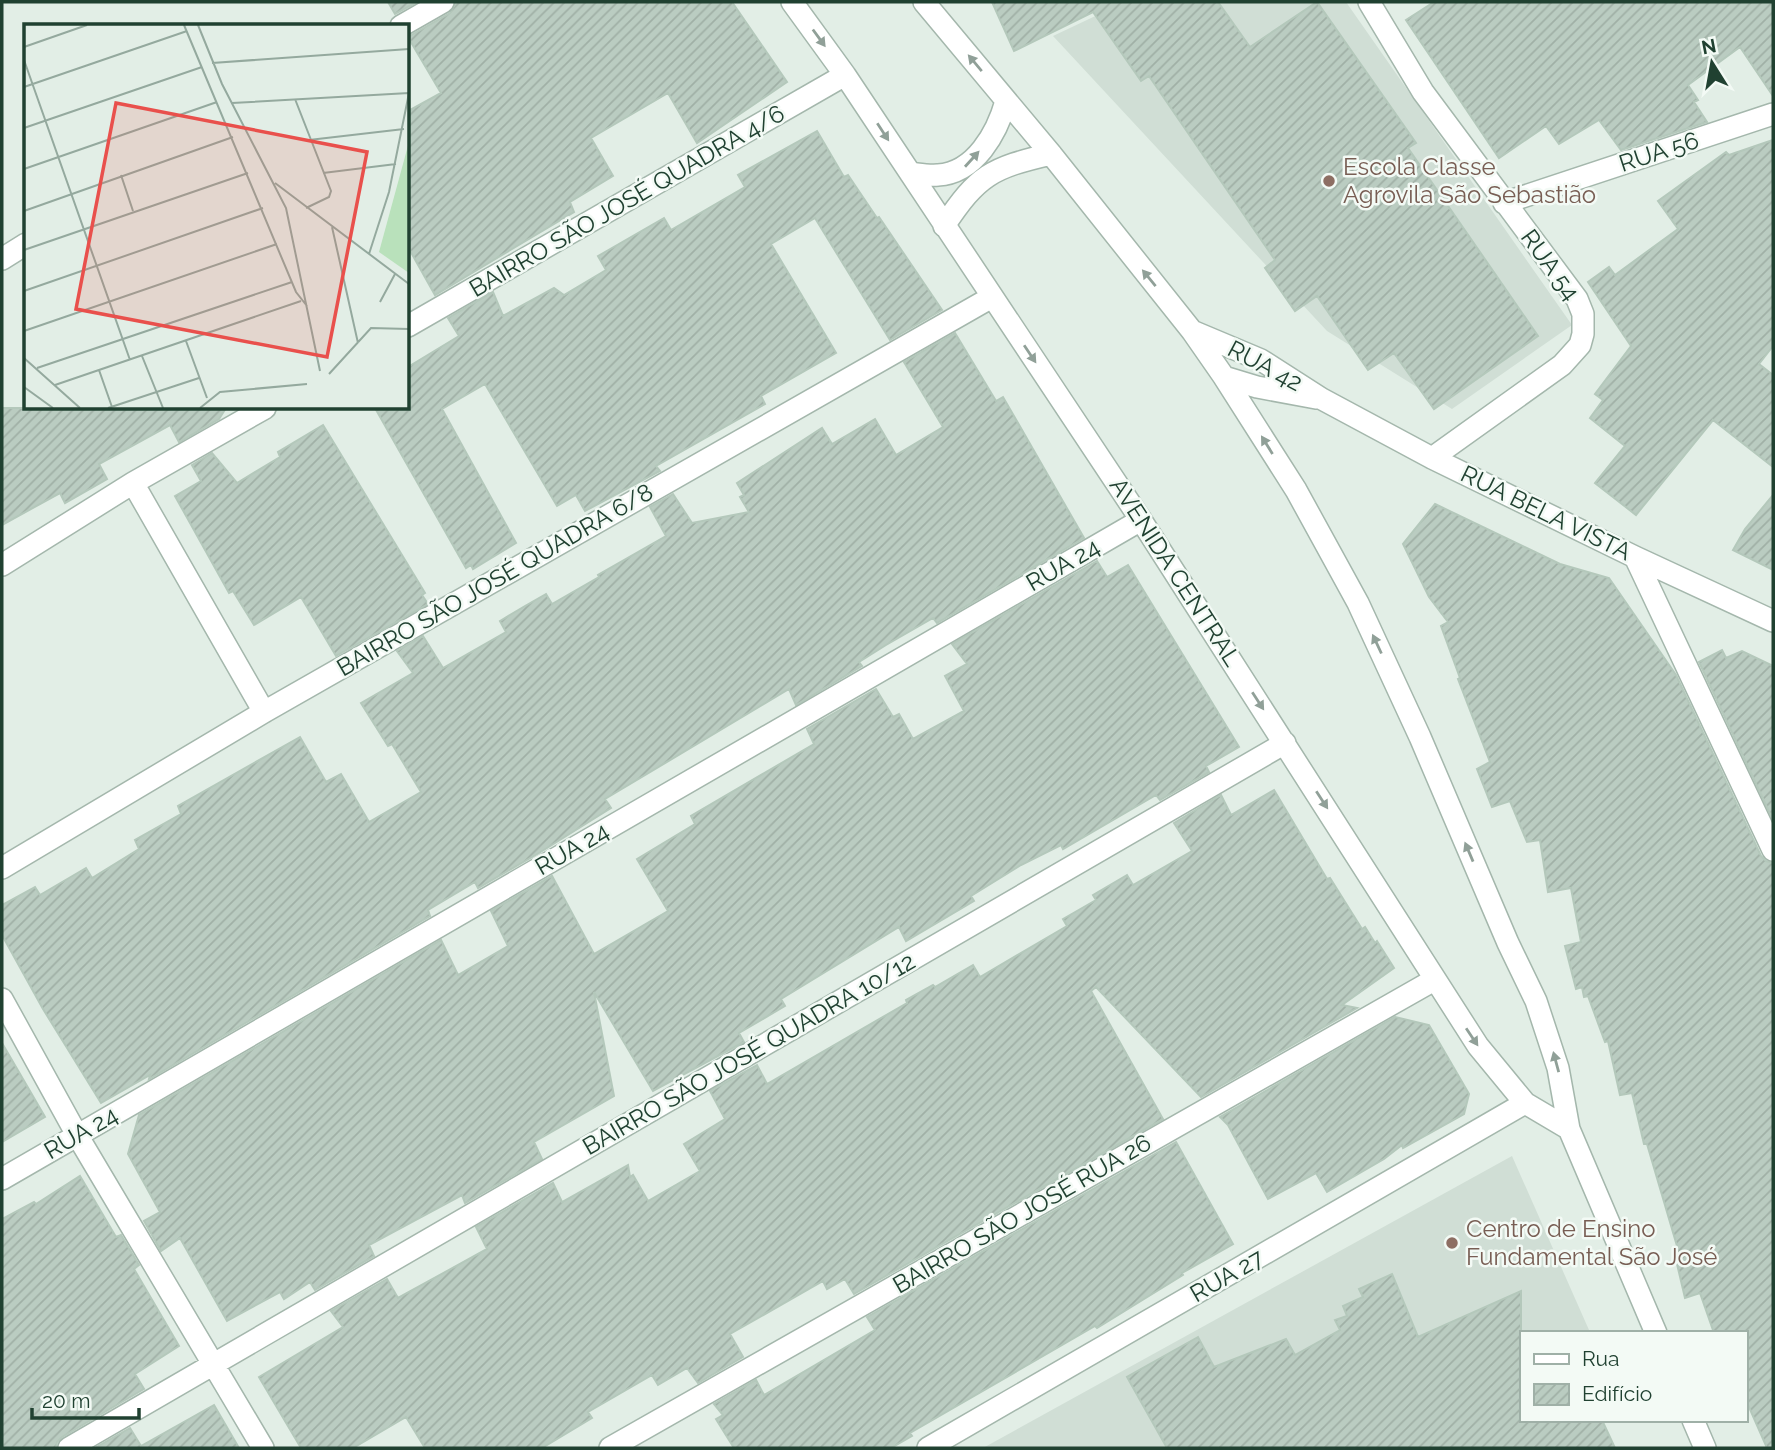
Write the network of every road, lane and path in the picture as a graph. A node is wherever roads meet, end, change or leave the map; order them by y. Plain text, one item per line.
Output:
1 (443, 2) edge
2 (792, 2) edge
3 (924, 2) edge
4 (1369, 2) edge
5 (404, 24) edge
6 (845, 75) junction
7 (1006, 101) junction
8 (1773, 114) edge
9 (1051, 154) junction
10 (910, 173) junction
11 (1504, 203) junction
12 (944, 226) junction
13 (24, 245) edge
14 (2, 259) edge
15 (992, 297) junction
16 (410, 325) edge
17 (1192, 331) junction
18 (1224, 377) junction
19 (1322, 399) junction
20 (261, 410) edge
21 (1432, 458) junction
22 (133, 483) junction
23 (1142, 520) junction
24 (1635, 557) junction
25 (2, 565) edge
26 (1773, 621) edge
27 (264, 712) junction
28 (1285, 743) junction
29 (1773, 850) edge
30 (2, 868) edge
31 (1434, 980) junction
32 (2, 999) edge
33 (1525, 1103) junction
34 (1569, 1129) junction
35 (77, 1135) junction
36 (2, 1179) edge
37 (1655, 1331) edge
38 (213, 1365) junction
39 (1694, 1422) edge
40 (69, 1448) edge
41 (263, 1448) edge
42 (610, 1448) edge
43 (928, 1448) edge
44 (1705, 1448) edge

1 - 5 street
2 -> 6 street, AVENIDA CENTRAL
7 -> 3 street
4 - 11 street, RUA 54
6 -> 10 street, AVENIDA CENTRAL
6 - 16 street, BAIRRO SÃO JOSÉ QUADRA 4/6
7 - 9 street
10 -> 7 street
8 - 11 street, RUA 56
9 - 12 street
17 -> 9 street
10 - 12 street, AVENIDA CENTRAL
11 - 21 street, RUA 54
12 - 15 street, AVENIDA CENTRAL
13 - 14 street
15 -> 23 street, AVENIDA CENTRAL
15 - 27 street, BAIRRO SÃO JOSÉ QUADRA 6/8
17 - 18 street
17 - 19 street, RUA 42
18 - 19 street, RUA 42
34 -> 18 street
19 - 21 street, RUA BELA VISTA
20 - 22 street
21 - 24 street, RUA BELA VISTA
22 - 25 street
22 - 27 street
23 -> 28 street, AVENIDA CENTRAL
23 - 35 street, RUA 24
24 - 26 street, RUA BELA VISTA
24 - 29 street
27 - 30 street, BAIRRO SÃO JOSÉ QUADRA 6/8
28 -> 31 street, AVENIDA CENTRAL
28 - 38 street, BAIRRO SÃO JOSÉ QUADRA 10/12
31 -> 33 street, AVENIDA CENTRAL
31 - 42 street, BAIRRO SÃO JOSÉ RUA 26
32 - 35 street
33 - 34 street, AVENIDA CENTRAL
33 - 43 street, RUA 27
34 - 37 street
35 - 36 street, RUA 24
35 - 38 street
38 - 40 street, BAIRRO SÃO JOSÉ QUADRA 10/12
38 - 41 street
39 - 44 street

